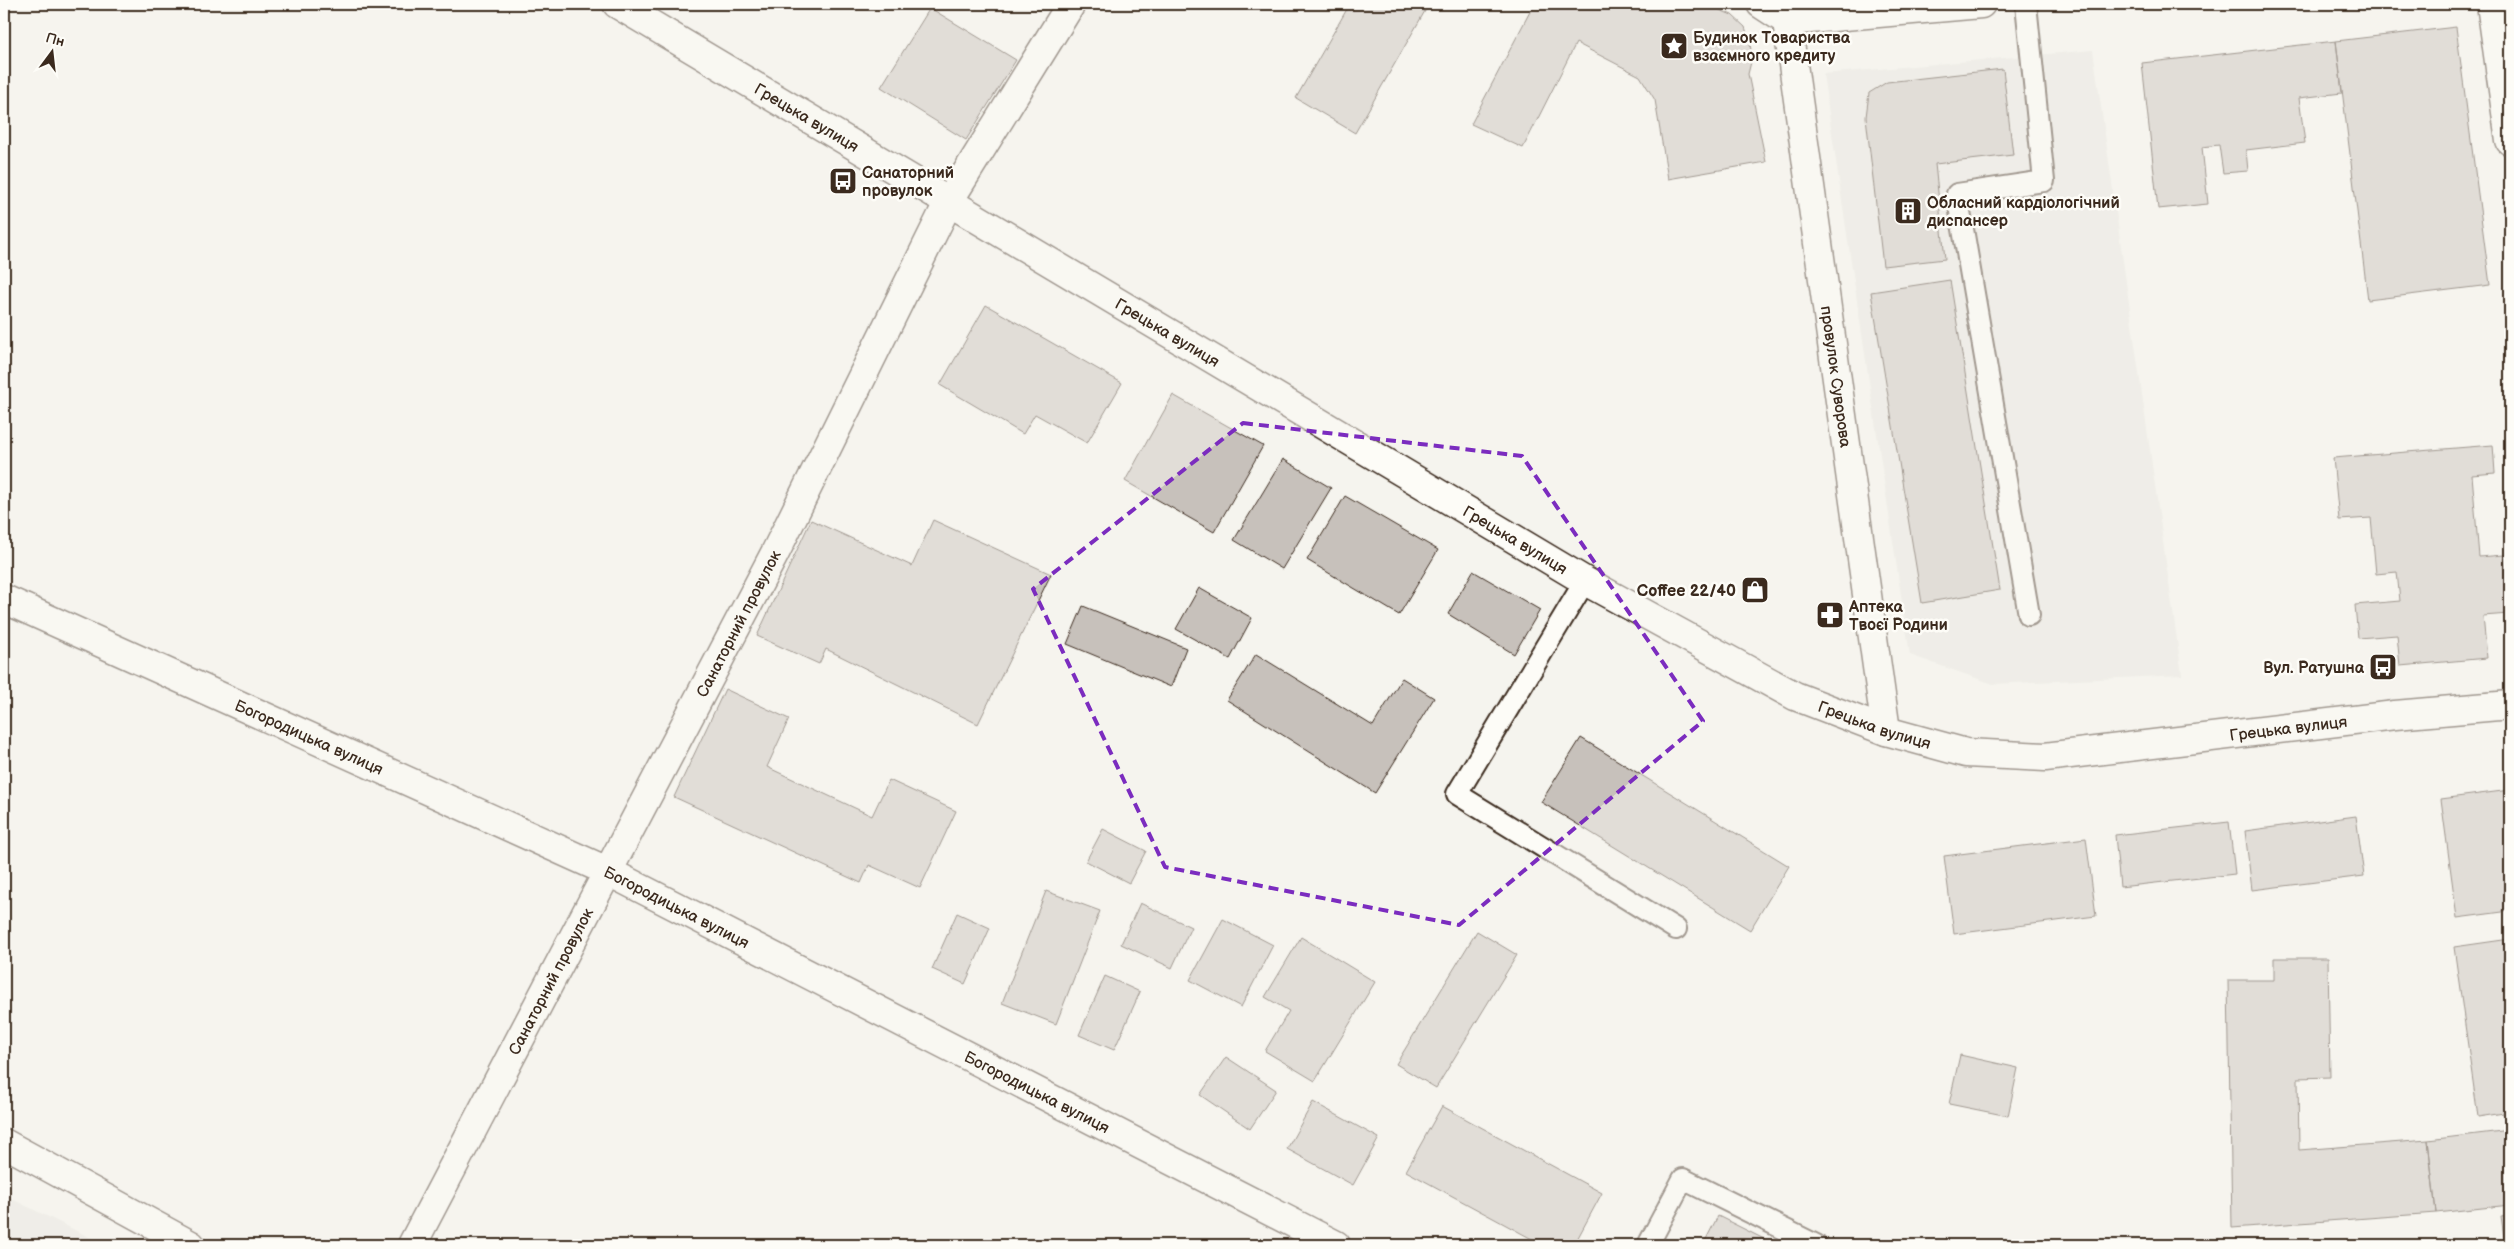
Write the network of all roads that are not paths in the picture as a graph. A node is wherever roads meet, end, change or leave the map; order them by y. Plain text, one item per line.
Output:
1 (617, 4) edge
2 (1071, 4) edge
3 (1760, 4) edge
4 (1981, 4) edge
5 (2026, 4) edge
6 (2491, 4) edge
7 (1787, 21) junction
8 (2510, 141) edge
9 (949, 201) junction
10 (1585, 581) junction
11 (4, 599) edge
12 (2029, 615) dead end
13 (2510, 705) edge
14 (1886, 730) junction
15 (607, 871) junction
16 (1676, 929) dead end
17 (4, 1143) edge
18 (191, 1245) edge
19 (412, 1245) edge
20 (1336, 1245) edge
21 (1648, 1245) edge
22 (1816, 1245) edge

1 - 9 street, Грецька вулиця
2 - 9 street, Санаторний провулок
3 - 7 street
4 - 7 street
5 - 12 lane
6 - 8 street
7 - 14 street, провулок Суворова
9 - 10 street, Грецька вулиця
9 - 15 street, Санаторний провулок
10 - 14 street, Грецька вулиця
10 - 16 lane
11 - 15 street, Богородицька вулиця
13 - 14 street, Грецька вулиця
15 - 19 street, Санаторний провулок
15 - 20 street, Богородицька вулиця
17 - 18 street
21 - 22 lane

